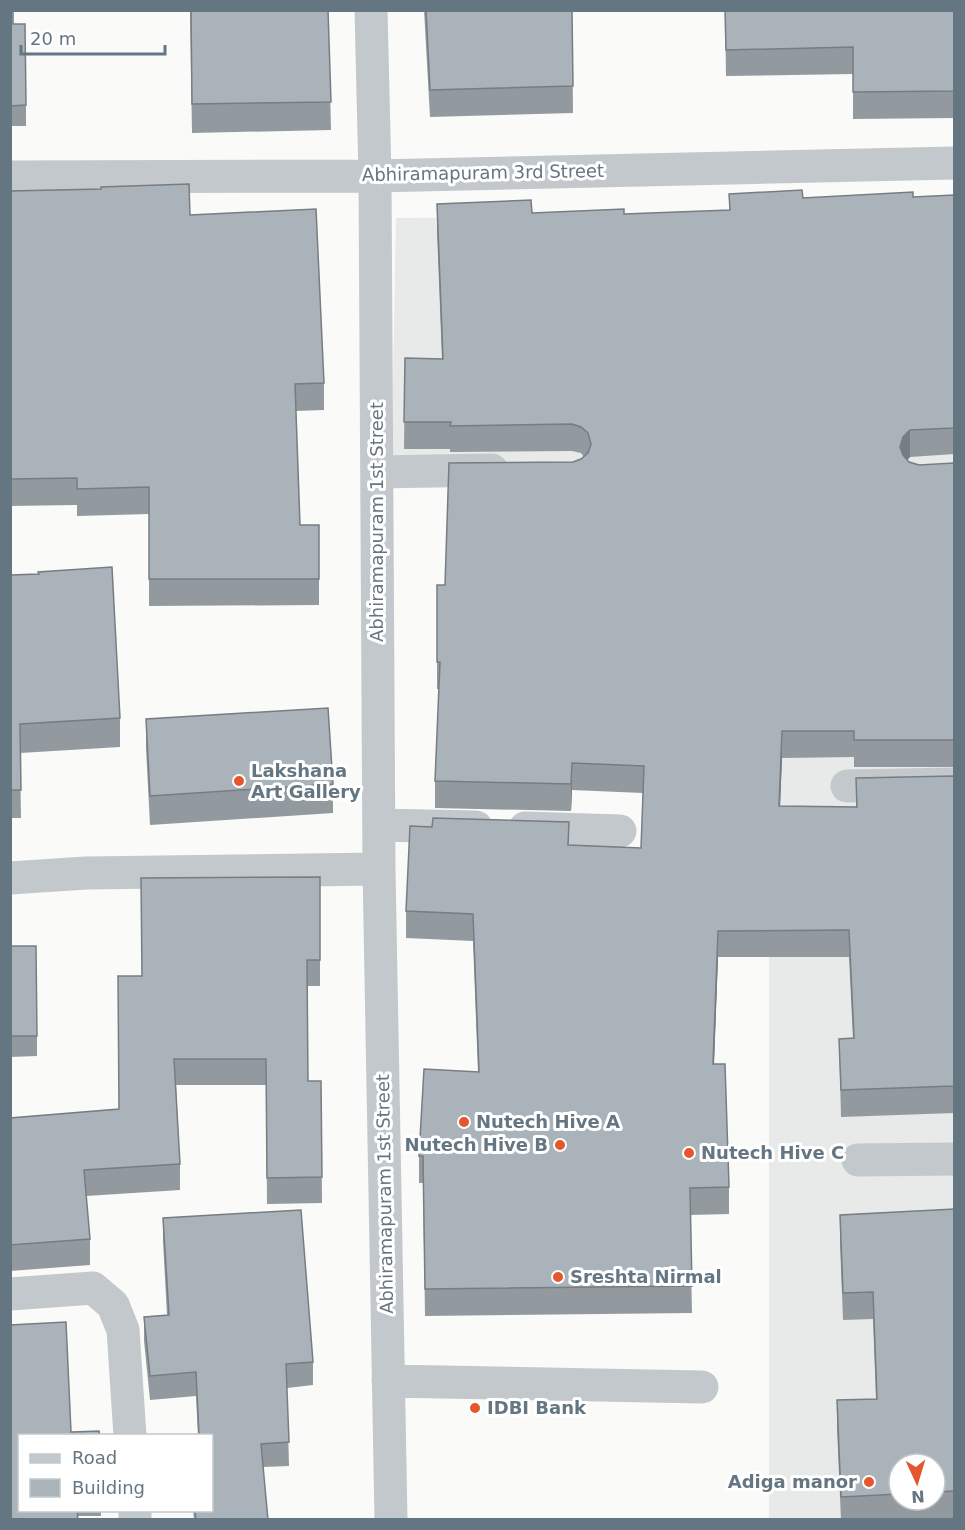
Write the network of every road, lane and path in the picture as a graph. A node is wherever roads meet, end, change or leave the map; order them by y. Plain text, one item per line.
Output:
1 (371, 10) edge
2 (954, 163) edge
3 (375, 176) junction
4 (10, 177) edge
5 (525, 470) edge
6 (377, 472) junction
7 (954, 784) edge
8 (847, 786) dead end
9 (379, 825) junction
10 (620, 831) dead end
11 (379, 869) junction
12 (10, 878) edge
13 (954, 1159) edge
14 (858, 1160) dead end
15 (10, 1294) edge
16 (388, 1381) junction
17 (702, 1387) dead end
18 (130, 1434) edge
19 (391, 1520) edge

1 - 3 street, Abhiramapuram 1st Street
2 - 3 street, Abhiramapuram 3rd Street
3 - 4 street, Abhiramapuram 3rd Street
3 - 6 street, Abhiramapuram 1st Street
5 - 6 street
6 - 9 street, Abhiramapuram 1st Street
7 - 8 street
9 - 10 street
9 - 11 street, Abhiramapuram 1st Street
11 - 12 street
11 - 16 street, Abhiramapuram 1st Street
13 - 14 street
15 - 18 street
16 - 17 street
16 - 19 street, Abhiramapuram 1st Street

